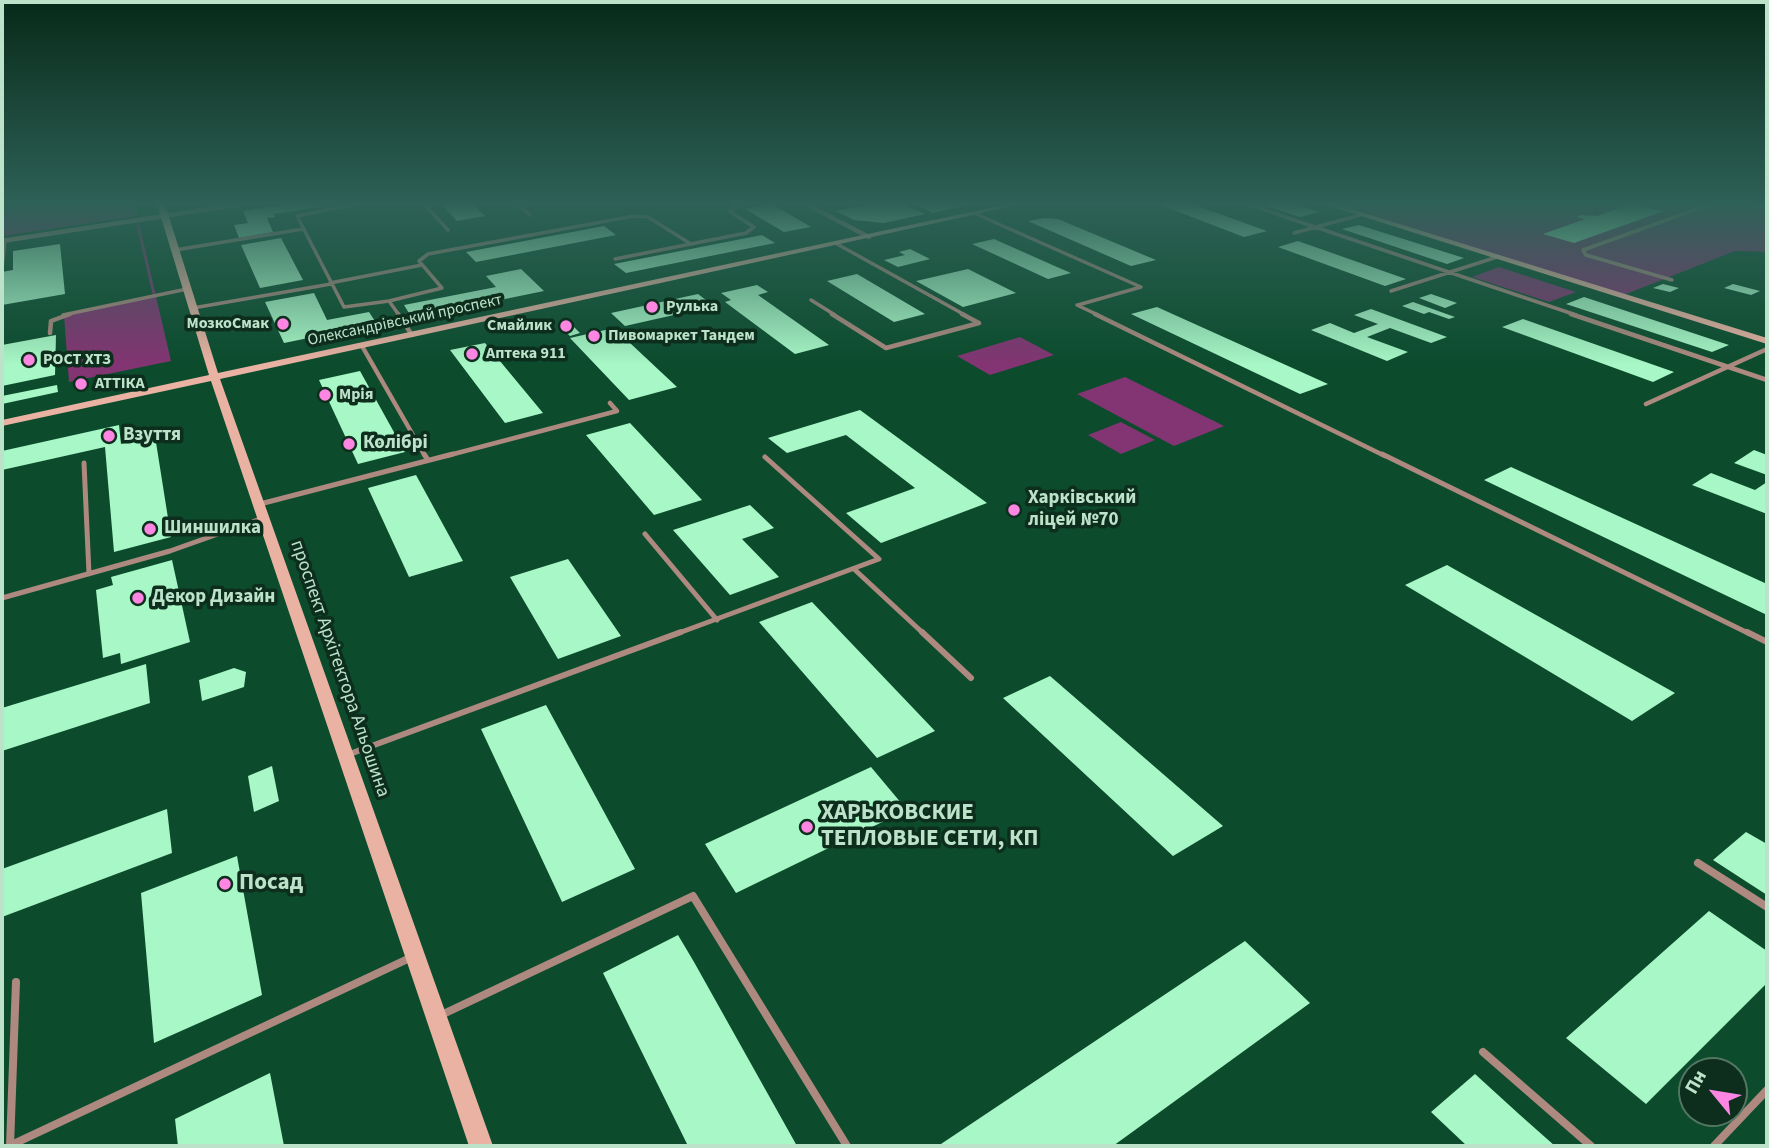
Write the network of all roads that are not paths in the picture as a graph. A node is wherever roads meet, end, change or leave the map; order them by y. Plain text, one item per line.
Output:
1 (176, 258) edge
2 (317, 258) edge
3 (423, 258) edge
4 (622, 258) edge
5 (774, 258) edge
6 (861, 258) edge
7 (1074, 258) edge
8 (1405, 258) edge
9 (1495, 258) edge
10 (1499, 258) edge
11 (1595, 258) edge
12 (615, 259) dead end
13 (422, 265) junction
14 (1451, 273) junction
15 (1672, 280) dead end
16 (330, 283) junction
17 (187, 289) junction
18 (1391, 291) dead end
19 (811, 300) dead end
20 (389, 301) junction
21 (193, 308) junction
22 (50, 333) dead end
23 (412, 335) junction
24 (1767, 341) edge
25 (362, 346) junction
26 (1767, 349) edge
27 (1728, 367) junction
28 (216, 377) junction
29 (1767, 380) edge
30 (610, 403) dead end
31 (1646, 404) dead end
32 (2, 423) edge
33 (765, 457) dead end
34 (428, 460) junction
35 (84, 463) dead end
36 (262, 511) junction
37 (645, 534) dead end
38 (853, 569) junction
39 (89, 574) junction
40 (2, 598) edge
41 (717, 620) junction
42 (1767, 642) edge
43 (971, 678) dead end
44 (347, 755) junction
45 (1698, 863) dead end
46 (1767, 907) edge
47 (416, 956) junction
48 (16, 982) dead end
49 (437, 1017) junction
50 (1483, 1052) dead end
51 (1767, 1090) edge
52 (10, 1146) edge
53 (481, 1146) edge
54 (847, 1146) edge
55 (1591, 1146) edge
56 (1714, 1146) edge

1 - 17 street, проспект Архітектора Альошина
2 - 16 lane
3 - 13 lane
4 - 12 lane
5 - 23 street, Олександрівський проспект
6 - 19 lane
7 - 42 lane
8 - 14 lane
9 - 14 lane
10 - 24 street
11 - 15 lane
13 - 16 lane
13 - 20 lane
14 - 18 lane
14 - 27 lane
16 - 20 lane
16 - 21 lane
17 - 21 street, проспект Архітектора Альошина
17 - 22 lane
20 - 23 lane
21 - 28 street, проспект Архітектора Альошина
23 - 25 street, Олександрівський проспект
25 - 28 street, Олександрівський проспект
25 - 34 lane
26 - 27 lane
27 - 29 lane
27 - 31 lane
28 - 32 street, Олександрівський проспект
28 - 36 street, проспект Архітектора Альошина
30 - 34 lane
33 - 38 lane
34 - 36 lane
35 - 39 lane
36 - 39 lane
36 - 44 street, проспект Архітектора Альошина
37 - 41 lane
38 - 41 lane
38 - 43 lane
39 - 40 lane
41 - 44 lane
44 - 47 street, проспект Архітектора Альошина
45 - 46 lane
47 - 49 street, проспект Архітектора Альошина
47 - 52 lane
48 - 52 lane
49 - 53 street, проспект Архітектора Альошина
49 - 54 lane
50 - 55 lane
51 - 56 lane

